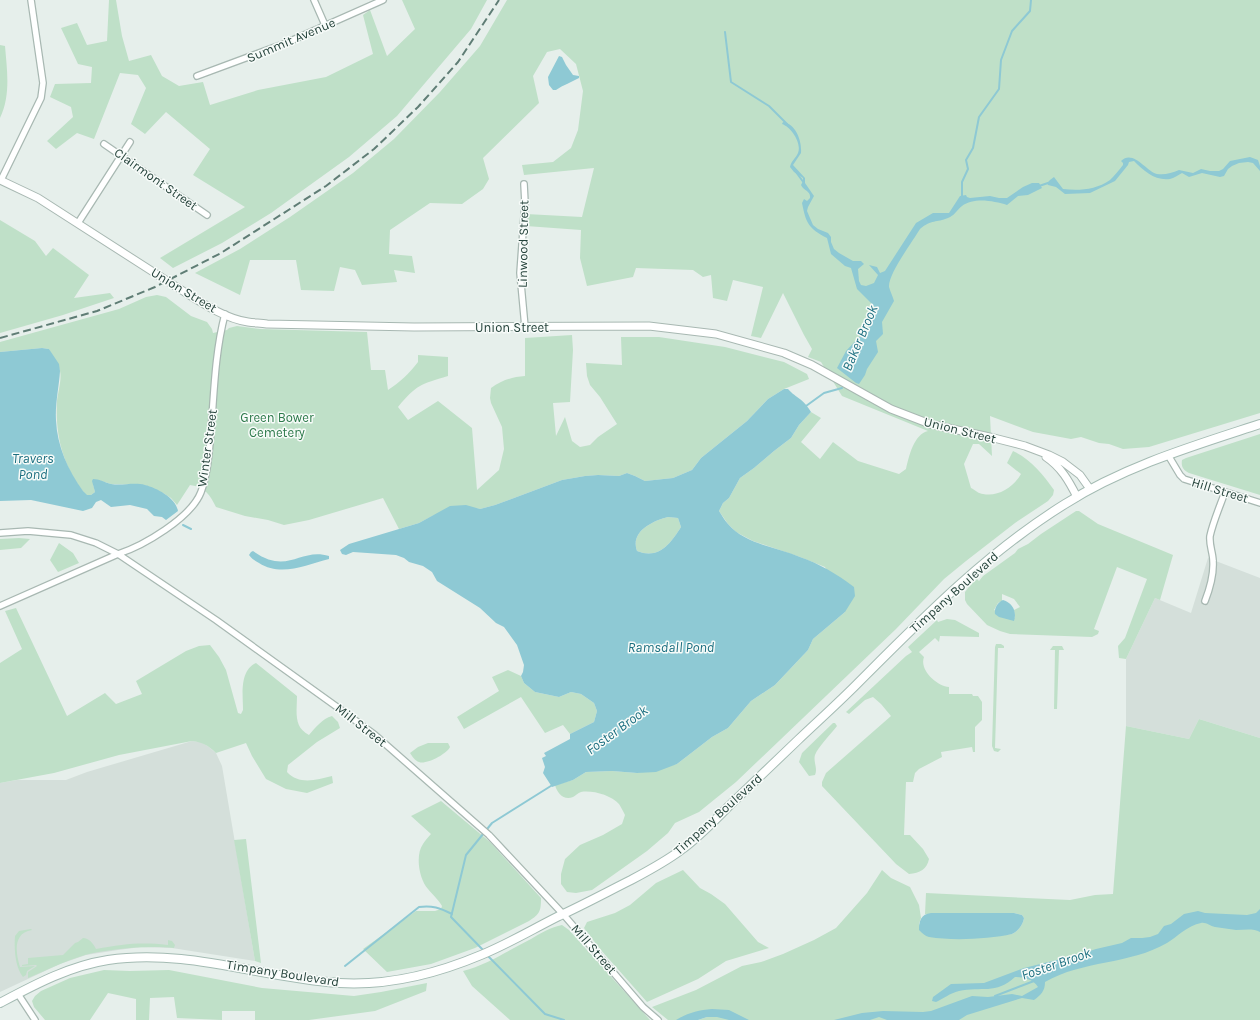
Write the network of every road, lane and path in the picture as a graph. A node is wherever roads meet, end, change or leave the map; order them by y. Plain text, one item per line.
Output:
1 (31, 0) edge
2 (314, 0) edge
3 (383, 0) edge
4 (325, 25) junction
5 (197, 76) dead end
6 (130, 142) dead end
7 (104, 144) dead end
8 (121, 155) junction
9 (0, 180) edge
10 (524, 184) dead end
11 (207, 215) dead end
12 (78, 224) junction
13 (225, 314) junction
14 (525, 327) junction
15 (1260, 424) edge
16 (1040, 452) junction
17 (1168, 455) junction
18 (1090, 489) junction
19 (1225, 492) junction
20 (1077, 496) junction
21 (1260, 503) edge
22 (0, 533) edge
23 (118, 554) junction
24 (1206, 601) dead end
25 (0, 606) edge
26 (563, 914) junction
27 (18, 994) junction
28 (0, 1003) edge
29 (35, 1020) edge
30 (658, 1020) edge

1 - 9 street
2 - 4 street
3 - 4 street, Summit Avenue
4 - 5 street, Summit Avenue
6 - 8 street
7 - 8 street, Clairmont Street
8 - 11 street, Clairmont Street
8 - 12 street
9 - 12 street, Union Street
10 - 14 street, Linwood Street
12 - 13 street, Union Street, bridge
13 - 14 street, Union Street
13 - 23 street, Winter Street
14 - 16 street, Union Street
15 - 17 main road, Timpany Boulevard
16 - 18 street, Union Street
16 - 20 street
17 - 18 main road, Timpany Boulevard
17 - 19 street, Hill Street
18 - 20 main road, Timpany Boulevard
19 - 21 street, Hill Street
19 - 24 street
20 - 26 main road, Timpany Boulevard
22 - 23 street, Mill Street
23 - 25 street, Winter Street
23 - 26 street, Mill Street
26 - 27 main road, Timpany Boulevard
26 - 30 street, Mill Street
27 - 28 main road, Timpany Boulevard
27 - 29 street

